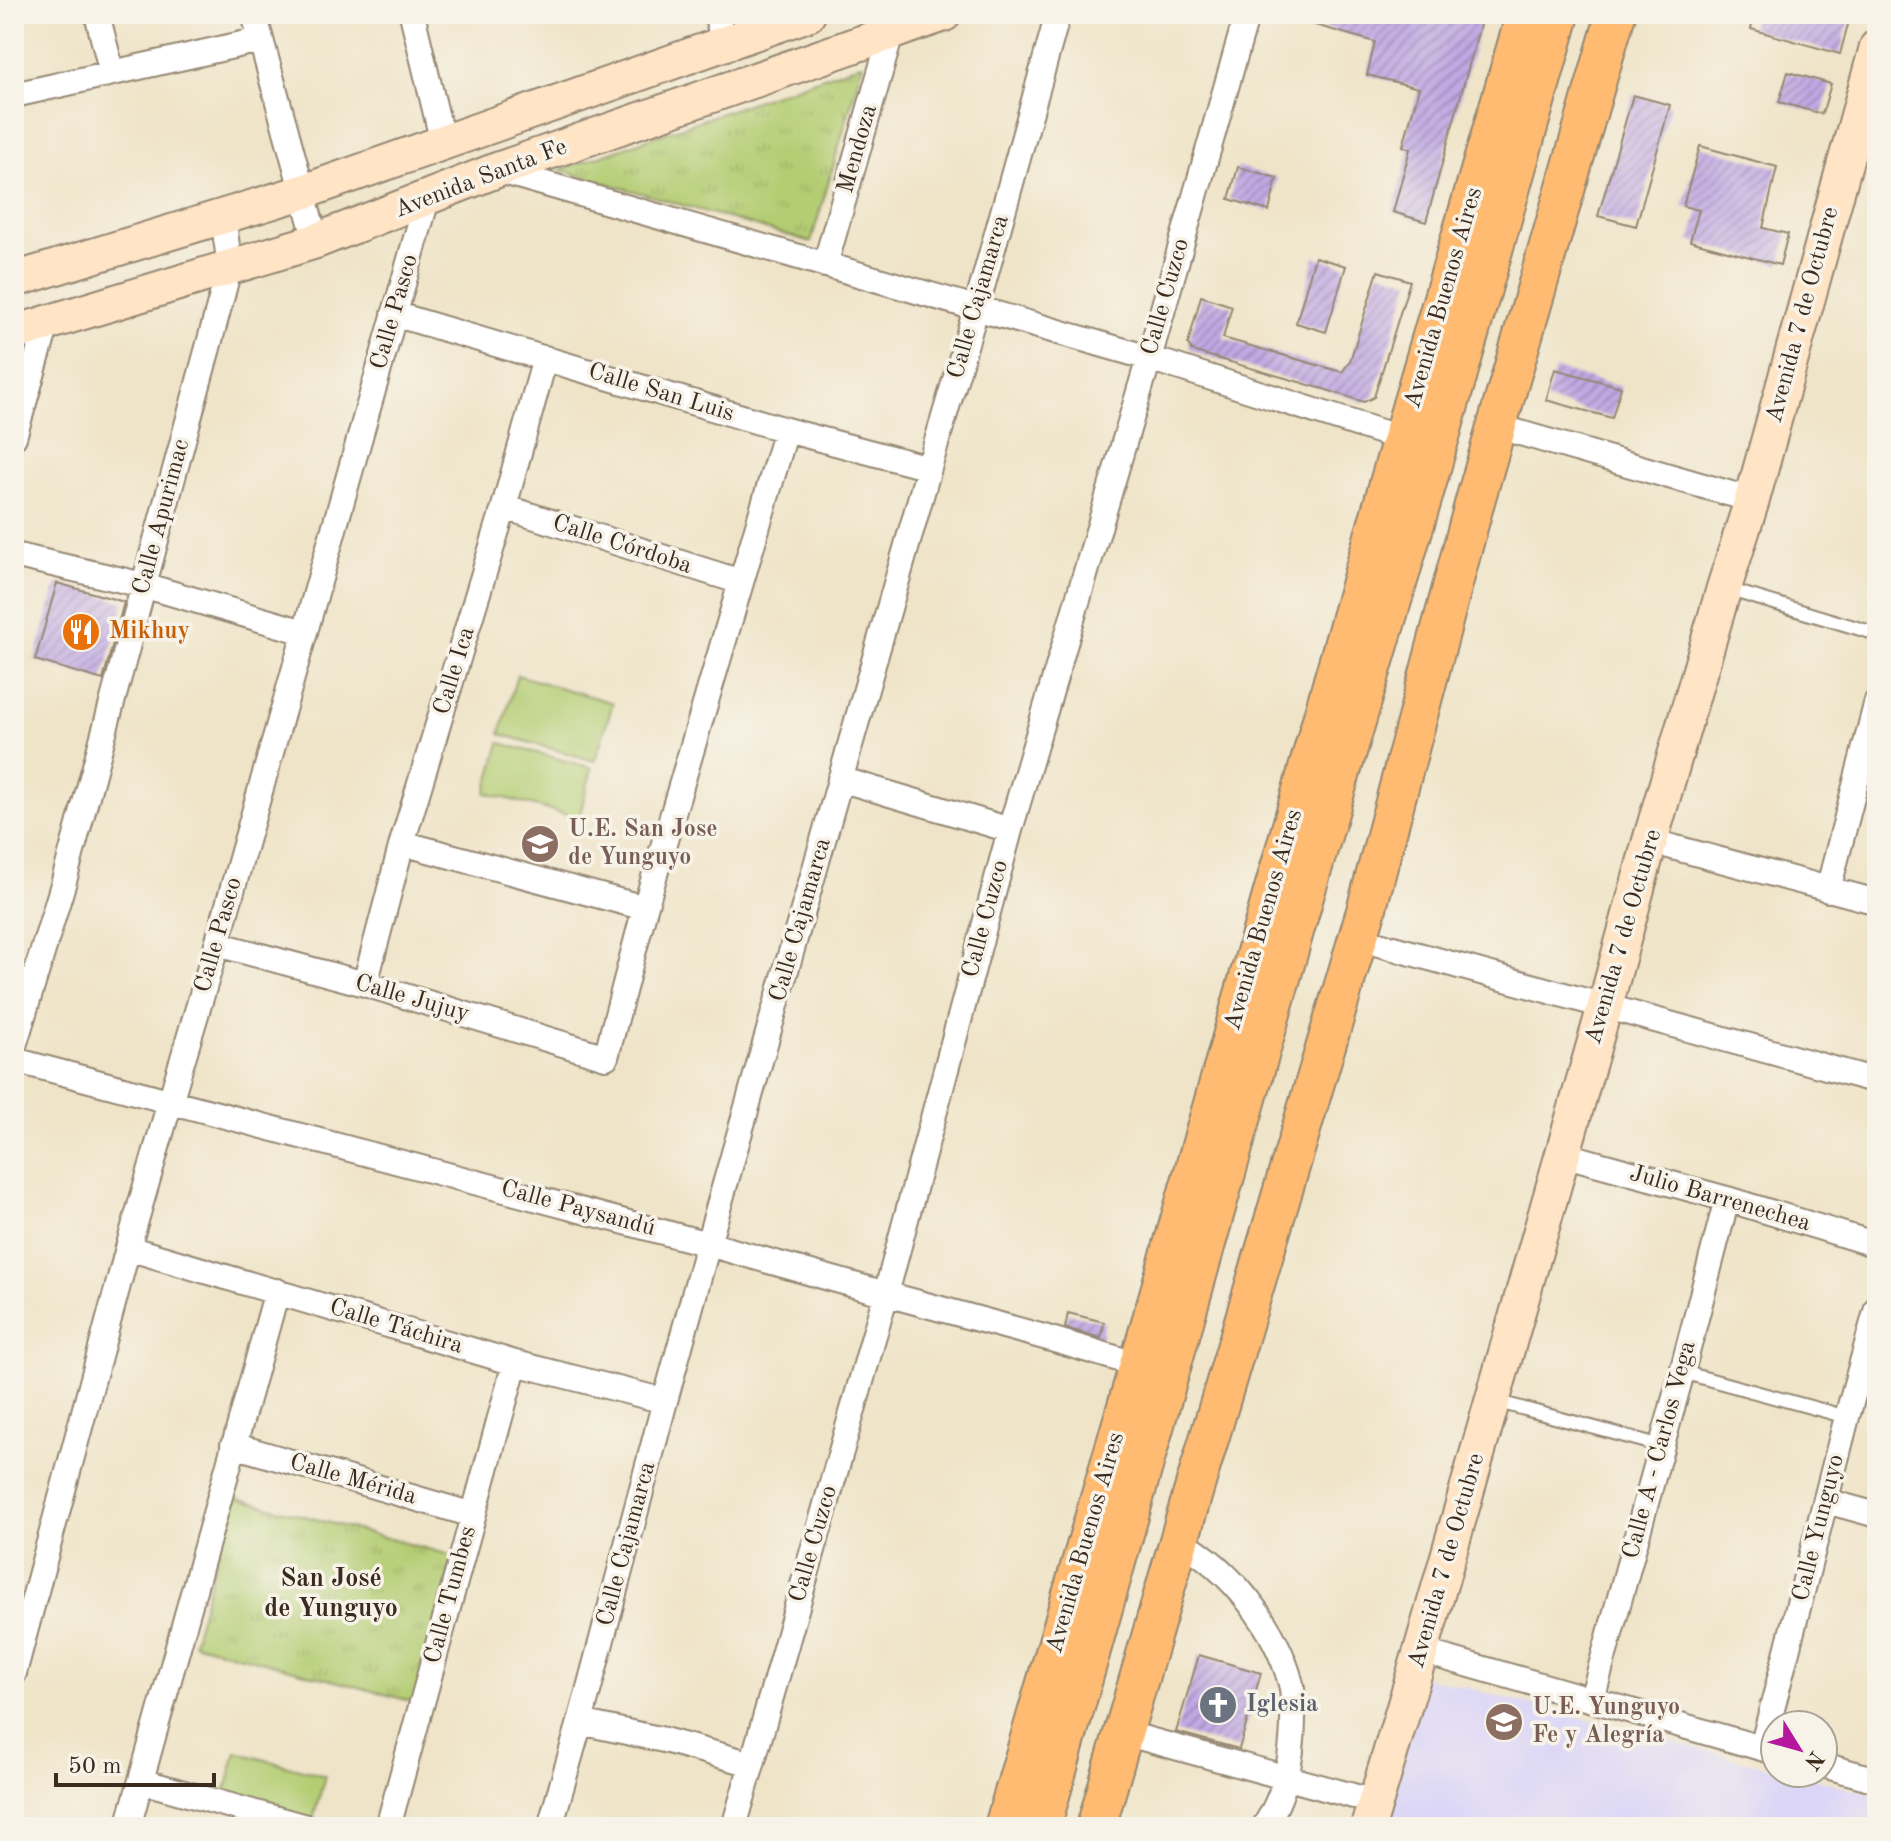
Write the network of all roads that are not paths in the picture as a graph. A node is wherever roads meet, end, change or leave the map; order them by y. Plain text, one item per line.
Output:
1 (97, 14) edge
2 (254, 14) edge
3 (412, 14) edge
4 (808, 14) edge
5 (944, 14) edge
6 (1058, 14) edge
7 (1247, 14) edge
8 (1526, 14) edge
9 (1557, 14) edge
10 (1582, 14) edge
11 (1616, 14) edge
12 (720, 29) edge
13 (891, 34) junction
14 (260, 40) junction
15 (1877, 47) edge
16 (112, 73) junction
17 (14, 95) edge
18 (443, 143) junction
19 (497, 170) junction
20 (303, 192) junction
21 (427, 199) junction
22 (223, 218) junction
23 (316, 241) junction
24 (825, 265) junction
25 (230, 266) junction
26 (14, 280) edge
27 (976, 309) junction
28 (394, 314) junction
29 (47, 324) junction
30 (14, 333) edge
31 (545, 358) junction
32 (1149, 358) junction
33 (1496, 426) junction
34 (786, 430) junction
35 (14, 437) edge
36 (1403, 439) junction
37 (929, 468) junction
38 (1752, 500) junction
39 (504, 507) junction
40 (14, 555) edge
41 (741, 582) junction
42 (143, 585) junction
43 (1724, 588) junction
44 (304, 632) junction
45 (1877, 634) edge
46 (1877, 701) edge
47 (840, 779) junction
48 (1010, 830) junction
49 (1650, 841) junction
50 (402, 843) junction
51 (1828, 890) junction
52 (1877, 902) edge
53 (645, 908) junction
54 (1357, 938) junction
55 (217, 944) junction
56 (365, 984) junction
57 (1605, 1006) junction
58 (14, 1046) edge
59 (14, 1060) edge
60 (1877, 1081) edge
61 (170, 1102) junction
62 (1562, 1154) junction
63 (1727, 1199) junction
64 (708, 1244) junction
65 (1877, 1245) edge
66 (128, 1248) junction
67 (277, 1291) junction
68 (886, 1294) junction
69 (1877, 1308) edge
70 (515, 1363) junction
71 (1139, 1365) junction
72 (1682, 1372) junction
73 (1492, 1400) junction
74 (665, 1401) junction
75 (1847, 1417) junction
76 (233, 1445) junction
77 (1662, 1446) junction
78 (1826, 1501) junction
79 (473, 1515) junction
80 (1877, 1515) edge
81 (1179, 1540) junction
82 (24, 1596) edge
83 (1421, 1651) junction
84 (14, 1673) edge
85 (1592, 1699) junction
86 (1778, 1709) edge
87 (580, 1722) junction
88 (1124, 1733) junction
89 (1759, 1747) edge
90 (752, 1764) junction
91 (1839, 1769) edge
92 (1287, 1778) junction
93 (1877, 1780) edge
94 (141, 1781) junction
95 (1371, 1814) edge
96 (128, 1827) edge
97 (306, 1827) edge
98 (388, 1827) edge
99 (550, 1827) edge
100 (734, 1827) edge
101 (1004, 1827) edge
102 (1038, 1827) edge
103 (1064, 1827) edge
104 (1096, 1827) edge
105 (1264, 1827) edge

1 - 16 street
2 - 14 street
3 - 18 street
4 - 12 main road, Avenida Santa Fe
5 - 13 main road, Avenida Santa Fe
6 - 27 street, Calle Cajamarca
7 - 32 street, Calle Cuzco
8 - 36 main road, Avenida Buenos Aires
9 - 102 highway, Avenida Buenos Aires
10 - 103 highway
11 - 33 main road
12 - 18 main road, Avenida Santa Fe
13 - 19 main road, Avenida Santa Fe
13 - 24 street, Mendoza
14 - 16 street
14 - 20 street
15 - 38 main road, Avenida 7 de Octubre
16 - 17 street
18 - 20 main road, Avenida Santa Fe
19 - 21 main road, Avenida Santa Fe
19 - 24 street
20 - 22 main road, Avenida Santa Fe
20 - 23 street
21 - 23 main road, Avenida Santa Fe
21 - 28 street, Calle Pasco
22 - 25 street, Calle Apurimac
22 - 26 main road, Avenida Santa Fe
23 - 25 main road, Avenida Santa Fe
24 - 27 street
25 - 29 main road, Avenida Santa Fe
25 - 42 street, Calle Apurimac
27 - 32 street
27 - 37 street, Calle Cajamarca
28 - 31 street, Calle San Luis
28 - 44 street, Calle Pasco
29 - 30 main road, Avenida Santa Fe
29 - 35 street
31 - 34 street, Calle San Luis
31 - 39 street, Calle Ica
32 - 36 street
32 - 48 street, Calle Cuzco
33 - 38 street
33 - 54 main road
34 - 37 street, Calle San Luis
34 - 41 street
36 - 71 main road, Avenida Buenos Aires
37 - 47 street, Calle Cajamarca
38 - 43 main road, Avenida 7 de Octubre
39 - 41 street, Calle Córdoba
39 - 50 street, Calle Ica
40 - 42 street
41 - 53 street
42 - 44 street
42 - 58 street, Calle Apurimac
43 - 45 lane
43 - 49 main road, Avenida 7 de Octubre
44 - 55 street, Calle Pasco
46 - 51 street
47 - 48 street
47 - 64 street, Calle Cajamarca
48 - 68 street, Calle Cuzco
49 - 51 street
49 - 57 main road, Avenida 7 de Octubre
50 - 53 street
50 - 56 street, Calle Ica
51 - 52 street
53 - 56 street, Calle Jujuy
54 - 57 street
54 - 81 main road
55 - 56 street, Calle Jujuy
55 - 61 street, Calle Pasco
57 - 60 street
57 - 62 main road, Avenida 7 de Octubre
59 - 61 street, Calle Paysandú
61 - 64 street, Calle Paysandú
61 - 66 street, Calle Pasco
62 - 63 street, Julio Barrenechea
62 - 73 main road, Avenida 7 de Octubre
63 - 65 street, Julio Barrenechea
63 - 72 street, Calle A - Carlos Vega
64 - 68 street, Calle Paysandú
64 - 74 street, Calle Cajamarca
66 - 67 street, Calle Táchira
66 - 82 street, Calle Pasco
67 - 70 street, Calle Táchira
67 - 76 street
68 - 71 street, Calle Paysandú
68 - 90 street, Calle Cuzco
69 - 75 street, Calle Yunguyo
70 - 74 street, Calle Táchira
70 - 79 street, Calle Tumbes
71 - 101 main road, Avenida Buenos Aires
72 - 75 lane
72 - 77 street, Calle A - Carlos Vega
73 - 77 lane
73 - 83 main road, Avenida 7 de Octubre
74 - 87 street, Calle Cajamarca
75 - 78 street, Calle Yunguyo
76 - 79 street, Calle Mérida
76 - 94 street
77 - 85 street, Calle A - Carlos Vega
78 - 80 street
78 - 86 street, Calle Yunguyo
79 - 98 street, Calle Tumbes
81 - 88 main road
81 - 92 street
82 - 84 street, Calle Pasco
83 - 85 street
83 - 95 main road, Avenida 7 de Octubre
85 - 89 street
87 - 90 street
87 - 99 street, Calle Cajamarca
88 - 92 street
88 - 104 main road
90 - 100 street, Calle Cuzco
91 - 93 street
92 - 95 street
92 - 105 street
94 - 96 street
94 - 97 street

